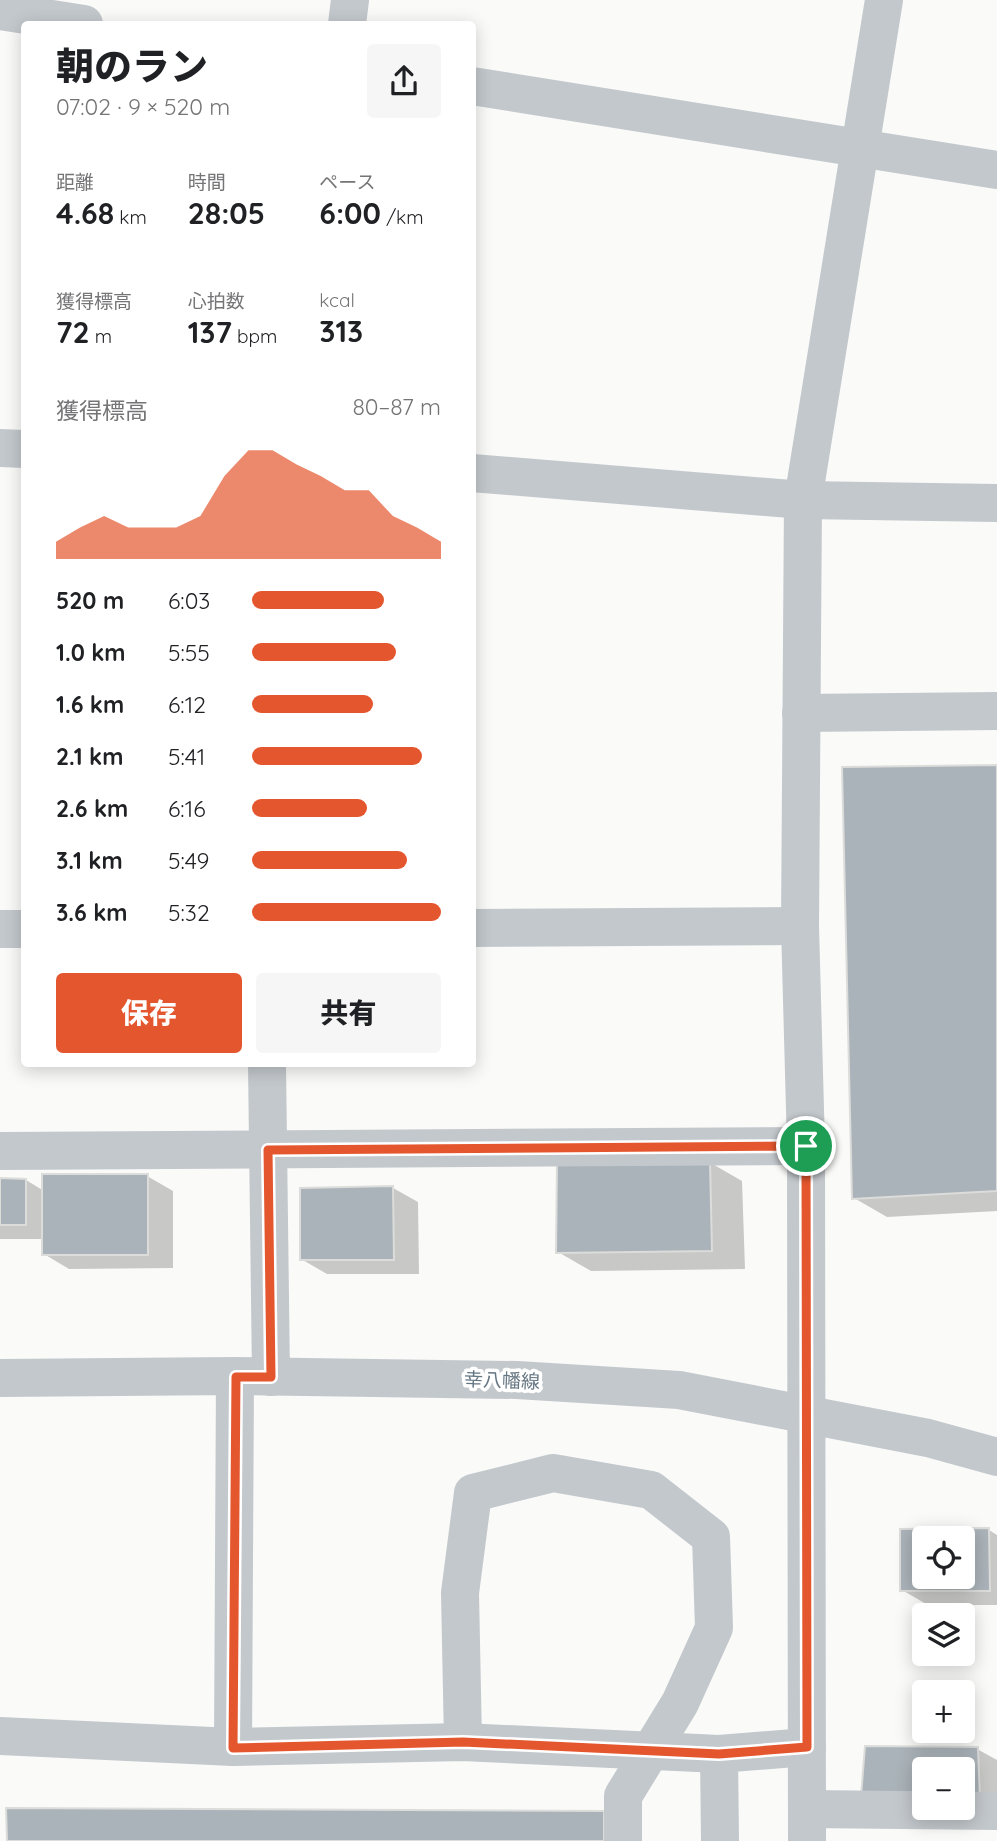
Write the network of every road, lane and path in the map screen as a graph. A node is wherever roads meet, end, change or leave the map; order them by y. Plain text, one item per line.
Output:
1 (350, 0) edge
2 (884, 0) edge
3 (0, 11) edge
4 (65, 21) edge
5 (347, 21) edge
6 (476, 87) edge
7 (859, 150) junction
8 (997, 170) edge
9 (0, 448) edge
10 (21, 449) edge
11 (476, 472) edge
12 (803, 500) junction
13 (997, 503) edge
14 (997, 711) edge
15 (801, 713) junction
16 (800, 926) junction
17 (476, 928) edge
18 (0, 929) edge
19 (21, 929) edge
20 (267, 1067) edge
21 (806, 1146) junction
22 (268, 1150) junction
23 (0, 1151) edge
24 (253, 1377) junction
25 (0, 1378) edge
26 (808, 1416) junction
27 (997, 1458) edge
28 (0, 1736) edge
29 (463, 1742) junction
30 (807, 1747) junction
31 (233, 1748) junction
32 (719, 1754) junction
33 (997, 1811) edge
34 (807, 1825) edge
35 (623, 1841) edge
36 (720, 1841) edge

1 - 5 street
2 - 7 street
3 - 4 street
6 - 7 street
7 - 8 street
7 - 12 street
9 - 10 street
11 - 12 street
12 - 13 street
12 - 15 street
14 - 15 street
15 - 16 street
16 - 17 street
16 - 21 street
18 - 19 street
20 - 22 street
21 - 22 street
21 - 26 street
22 - 23 street
22 - 24 street
24 - 25 street, 幸八幡線
24 - 26 street, 幸八幡線
24 - 31 street
26 - 27 street, 幸八幡線
26 - 30 street
28 - 31 street
29 - 31 street
29 - 32 street
29 - 35 street
30 - 32 street
30 - 34 street
32 - 36 street
33 - 34 street

